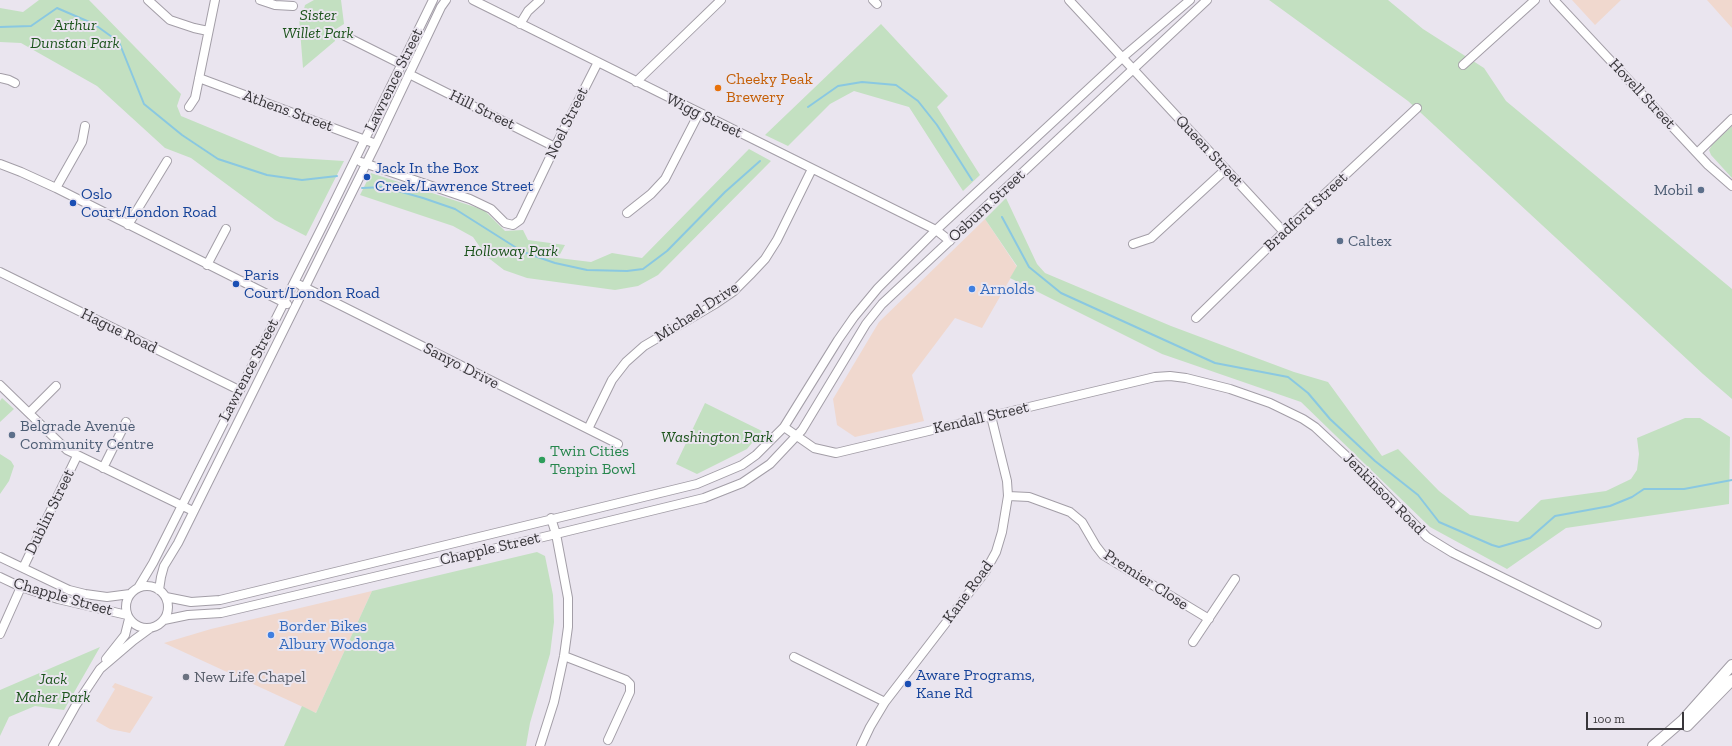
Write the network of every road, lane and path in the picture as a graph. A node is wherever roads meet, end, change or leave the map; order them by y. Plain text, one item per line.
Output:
1 (148, 0) edge
2 (215, 0) edge
3 (260, 0) edge
4 (433, 0) edge
5 (443, 0) edge
6 (447, 0) edge
7 (472, 0) edge
8 (540, 0) edge
9 (721, 0) edge
10 (1069, 0) edge
11 (1190, 0) edge
12 (1207, 0) edge
13 (1535, 0) edge
14 (1554, 0) edge
15 (293, 6) dead end
16 (520, 24) junction
17 (208, 31) junction
18 (345, 36) dead end
19 (1123, 57) junction
20 (598, 62) junction
21 (401, 64) junction
22 (1463, 65) dead end
23 (1133, 69) junction
24 (409, 74) junction
25 (0, 78) edge
26 (199, 78) junction
27 (636, 82) junction
28 (15, 83) dead end
29 (189, 107) dead end
30 (1417, 108) dead end
31 (699, 113) junction
32 (1732, 119) edge
33 (85, 126) dead end
34 (364, 139) junction
35 (376, 144) junction
36 (554, 147) junction
37 (1696, 153) junction
38 (355, 160) junction
39 (167, 161) dead end
40 (0, 164) edge
41 (365, 164) junction
42 (812, 169) junction
43 (1226, 169) junction
44 (1732, 186) edge
45 (56, 188) junction
46 (627, 213) dead end
47 (128, 225) junction
48 (226, 229) dead end
49 (936, 230) junction
50 (1284, 232) junction
51 (950, 240) junction
52 (1133, 244) dead end
53 (207, 265) junction
54 (0, 272) edge
55 (294, 282) junction
56 (304, 288) junction
57 (283, 302) junction
58 (294, 307) junction
59 (1196, 318) dead end
60 (1170, 376) joint
61 (0, 385) edge
62 (56, 386) dead end
63 (239, 390) junction
64 (29, 413) junction
65 (991, 416) junction
66 (126, 422) dead end
67 (784, 427) junction
68 (588, 429) junction
69 (796, 436) junction
70 (618, 444) dead end
71 (77, 456) junction
72 (103, 468) junction
73 (1008, 496) junction
74 (182, 506) junction
75 (193, 511) junction
76 (551, 518) junction
77 (556, 534) junction
78 (0, 557) edge
79 (23, 568) junction
80 (0, 577) edge
81 (1235, 579) dead end
82 (21, 587) junction
83 (138, 588) junction
84 (160, 590) junction
85 (130, 594) junction
86 (166, 597) junction
87 (128, 617) junction
88 (1208, 619) junction
89 (164, 620) junction
90 (1597, 624) dead end
91 (149, 629) junction
92 (0, 634) edge
93 (1194, 642) dead end
94 (564, 656) junction
95 (794, 657) dead end
96 (1732, 665) edge
97 (103, 667) junction
98 (1732, 680) edge
99 (885, 702) junction
100 (608, 740) dead end
101 (53, 746) edge
102 (540, 746) edge
103 (861, 746) edge
104 (1653, 746) edge
105 (1660, 746) edge

1 - 17 street
2 - 17 street
3 - 15 street
4 - 21 street, Lawrence Street
5 - 6 street
6 - 24 street, Lawrence Street
7 - 16 street, Wigg Street
8 - 16 street
9 - 27 street
10 - 19 street
11 - 19 street, Osburn Street
12 - 23 street, Osburn Street
13 - 22 street
14 - 37 street, Hovell Street
16 - 20 street, Wigg Street
17 - 26 street
18 - 21 street
19 - 23 street, Queen Street
19 - 49 street, Osburn Street
20 - 27 street, Wigg Street
20 - 36 street, Noel Street
21 - 34 street, Lawrence Street
23 - 43 street, Queen Street
23 - 51 street, Osburn Street
24 - 35 street, Lawrence Street
24 - 36 street, Hill Street
25 - 28 street
26 - 29 street
26 - 34 street, Athens Street
27 - 31 street, Wigg Street
30 - 50 street, Bradford Street
31 - 42 street, Wigg Street
31 - 46 street
32 - 37 street
33 - 45 street
34 - 35 street, Athens Street
34 - 38 street, Lawrence Street
35 - 41 street, Lawrence Street
36 - 41 street, Noel Street
37 - 44 street, Hovell Street
38 - 41 street
38 - 55 street, Lawrence Street
39 - 47 street
40 - 45 street
41 - 56 street, Lawrence Street
42 - 49 street, Wigg Street
42 - 68 street, Michael Drive
43 - 50 street, Queen Street
43 - 52 street
45 - 47 street
47 - 53 street
48 - 53 street
49 - 51 street, Wigg Street
49 - 67 street, Osburn Street
50 - 59 street, Bradford Street
51 - 69 street, Osburn Street
53 - 57 street
54 - 63 street, Hague Road
55 - 56 street, Sanyo Drive
55 - 57 street, Lawrence Street
56 - 58 street, Lawrence Street
56 - 68 street, Sanyo Drive
57 - 58 street
57 - 63 street, Lawrence Street
58 - 75 street, Lawrence Street
60 - 65 street, Kendall Street
60 - 90 street, Jenkinson Road
61 - 64 street
62 - 64 street
63 - 74 street, Lawrence Street
64 - 71 street
65 - 69 street, Kendall Street
65 - 73 street, Kane Road
66 - 72 street
67 - 69 street, Kendall Street
67 - 76 street, Chapple Street
68 - 70 street, Sanyo Drive
69 - 77 street, Chapple Street
71 - 72 street
71 - 79 street, Dublin Street
72 - 74 street
73 - 88 street, Premier Close
73 - 99 street, Kane Road
74 - 75 street
74 - 83 street, Lawrence Street
75 - 84 street, Lawrence Street
76 - 77 street
76 - 86 street, Chapple Street
77 - 89 street, Chapple Street
77 - 94 street
78 - 79 street, Chapple Street
79 - 85 street, Chapple Street
80 - 82 street, Chapple Street
81 - 88 street
82 - 87 street, Chapple Street
82 - 92 street
83 - 84 street
83 - 85 street
84 - 86 street
85 - 87 street
86 - 89 street
87 - 91 street
87 - 97 street
88 - 93 street
89 - 91 street
91 - 97 street
94 - 100 street
94 - 102 street
95 - 99 street
96 - 104 main road
97 - 101 street
98 - 105 main road
99 - 103 street, Kane Road

